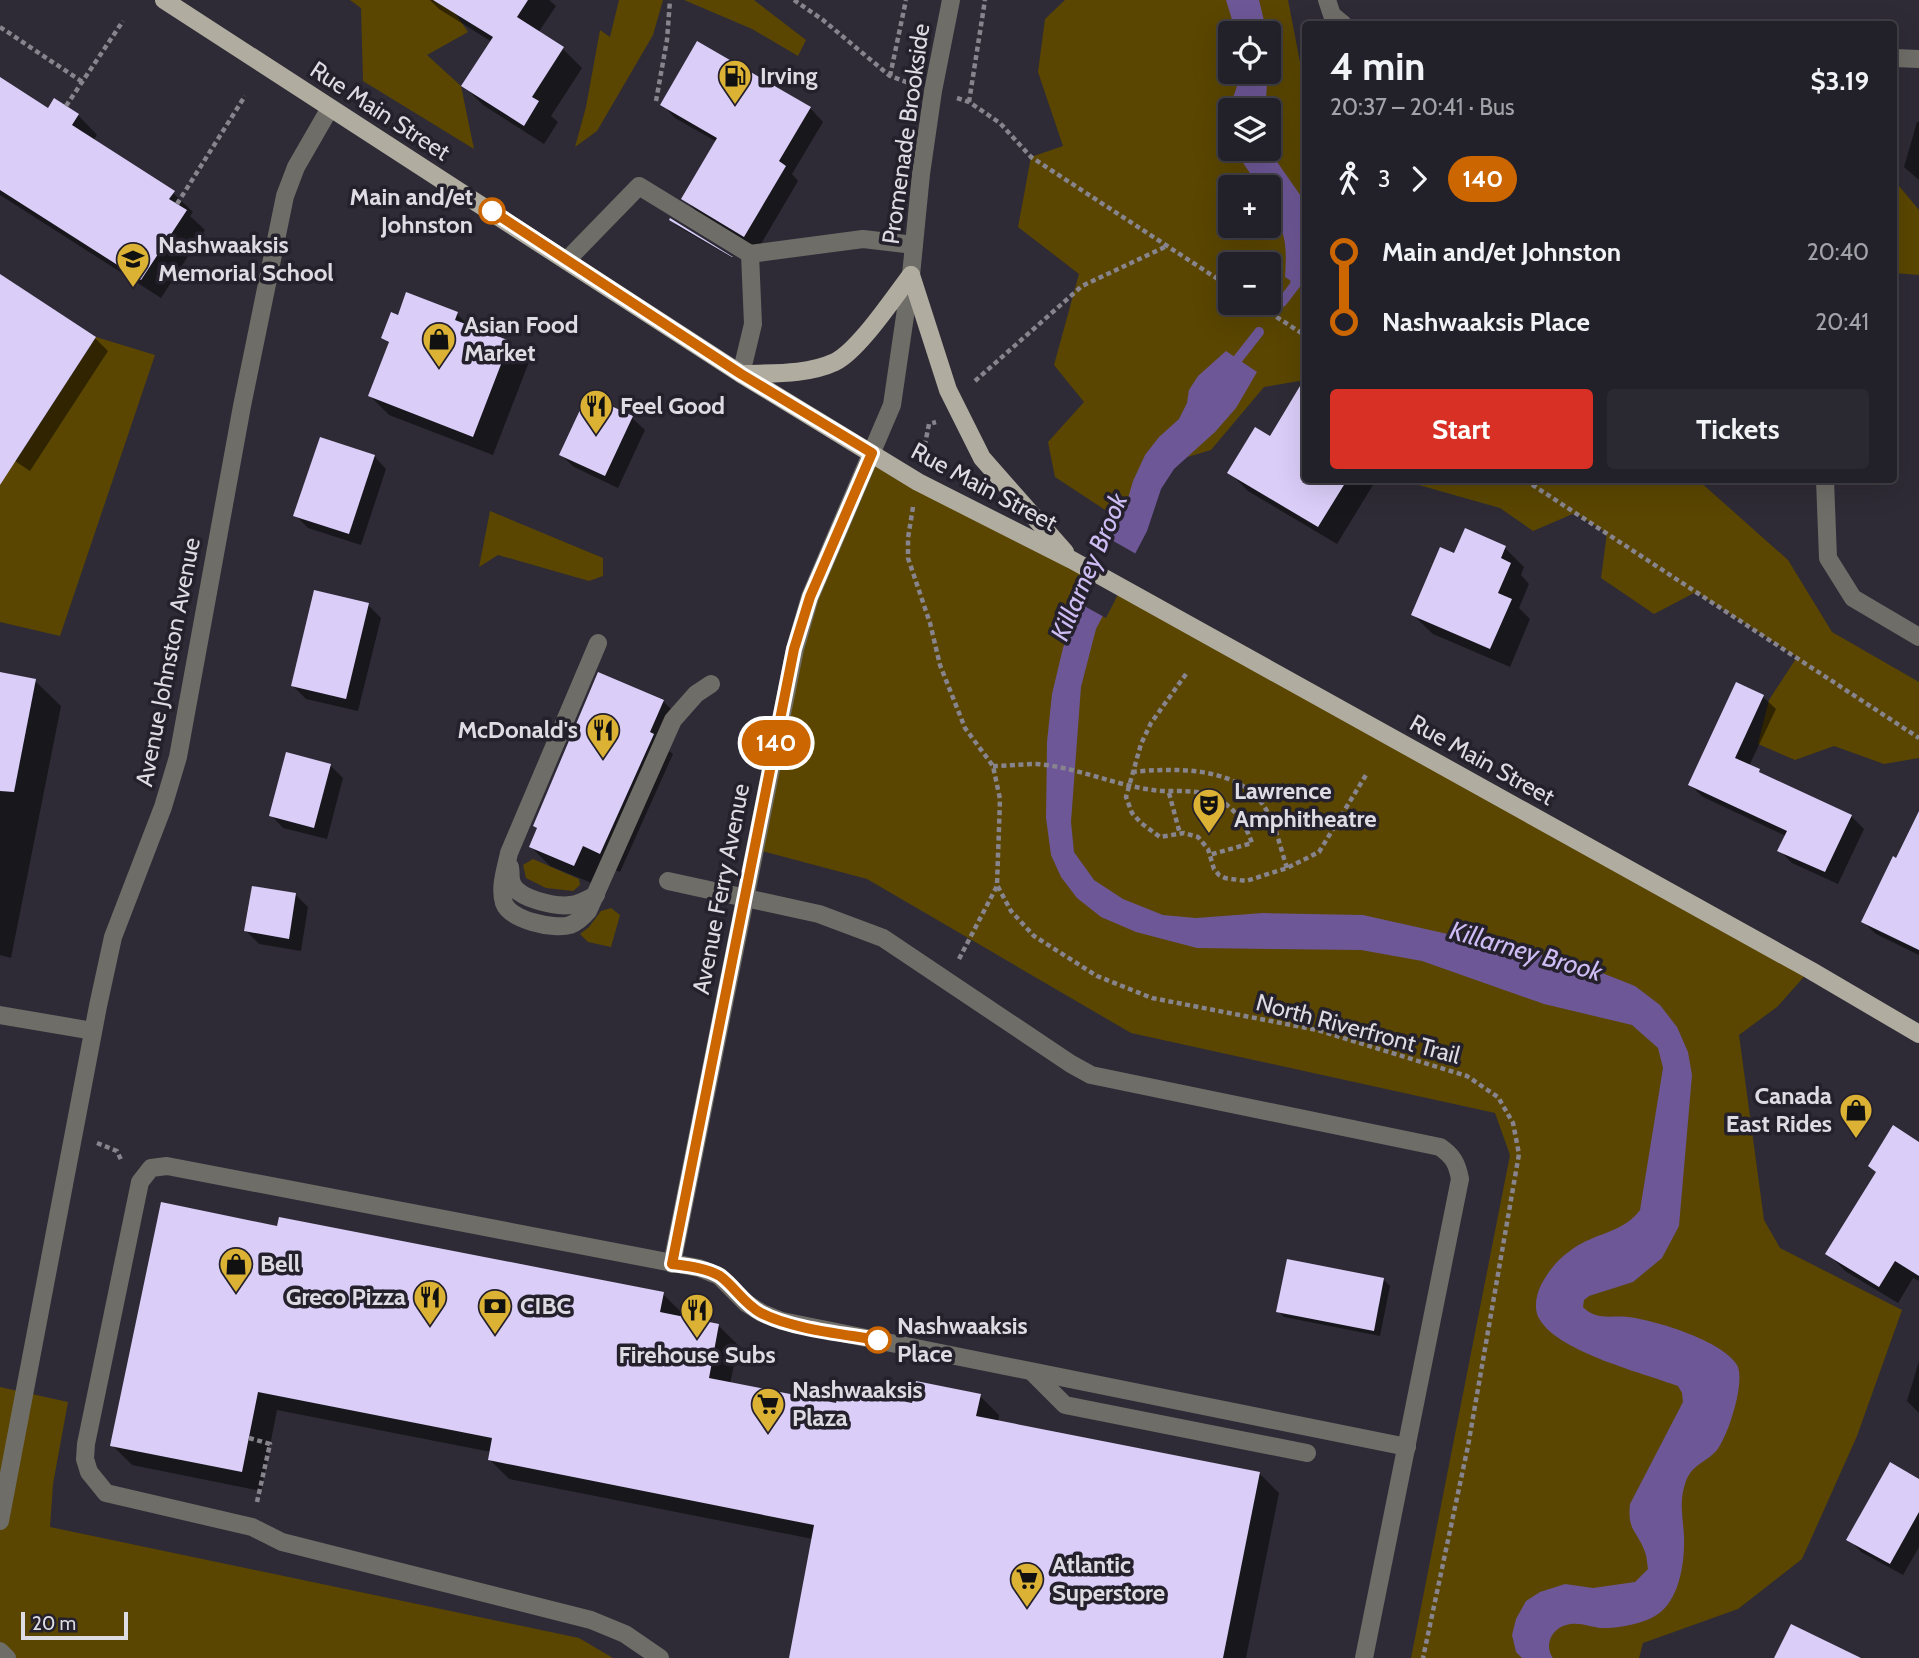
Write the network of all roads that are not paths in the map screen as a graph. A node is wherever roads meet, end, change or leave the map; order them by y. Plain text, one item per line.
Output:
1 (164, 0) edge
2 (951, 0) edge
3 (1327, 0) edge
4 (1339, 21) edge
5 (1897, 58) edge
6 (1919, 59) edge
7 (330, 108) junction
8 (914, 245) junction
9 (750, 254) junction
10 (567, 260) junction
11 (911, 275) junction
12 (741, 374) junction
13 (872, 453) junction
14 (1825, 483) edge
15 (1072, 560) junction
16 (1919, 637) edge
17 (598, 643) dead end
18 (711, 684) dead end
19 (668, 881) dead end
20 (744, 897) junction
21 (0, 1016) edge
22 (93, 1031) junction
23 (1919, 1034) edge
24 (672, 1264) junction
25 (1032, 1371) junction
26 (1407, 1447) junction
27 (1307, 1453) dead end
28 (0, 1521) edge
29 (0, 1651) edge
30 (7, 1658) edge
31 (660, 1658) edge
32 (1364, 1658) edge

1 - 7 main road, Rue Main Street
2 - 8 street, Promenade Brookside
3 - 4 street
5 - 6 street
7 - 10 main road, Rue Main Street
7 - 22 street, Avenue Johnston Avenue
8 - 9 street
8 - 11 street, Promenade Brookside
9 - 10 street
9 - 12 street
10 - 12 main road, Rue Main Street
11 - 12 main road
11 - 13 street, Promenade Brookside
11 - 15 main road
12 - 13 main road, Rue Main Street
13 - 15 main road, Rue Main Street
13 - 20 street, Avenue Ferry Avenue
14 - 16 street
15 - 23 main road, Rue Main Street
17 - 18 street
19 - 20 street
20 - 24 street, Avenue Ferry Avenue
20 - 26 street
21 - 22 street
22 - 28 street, Avenue Johnston Avenue
24 - 25 street
24 - 31 street
25 - 26 street
25 - 27 street
26 - 32 street
29 - 30 street

